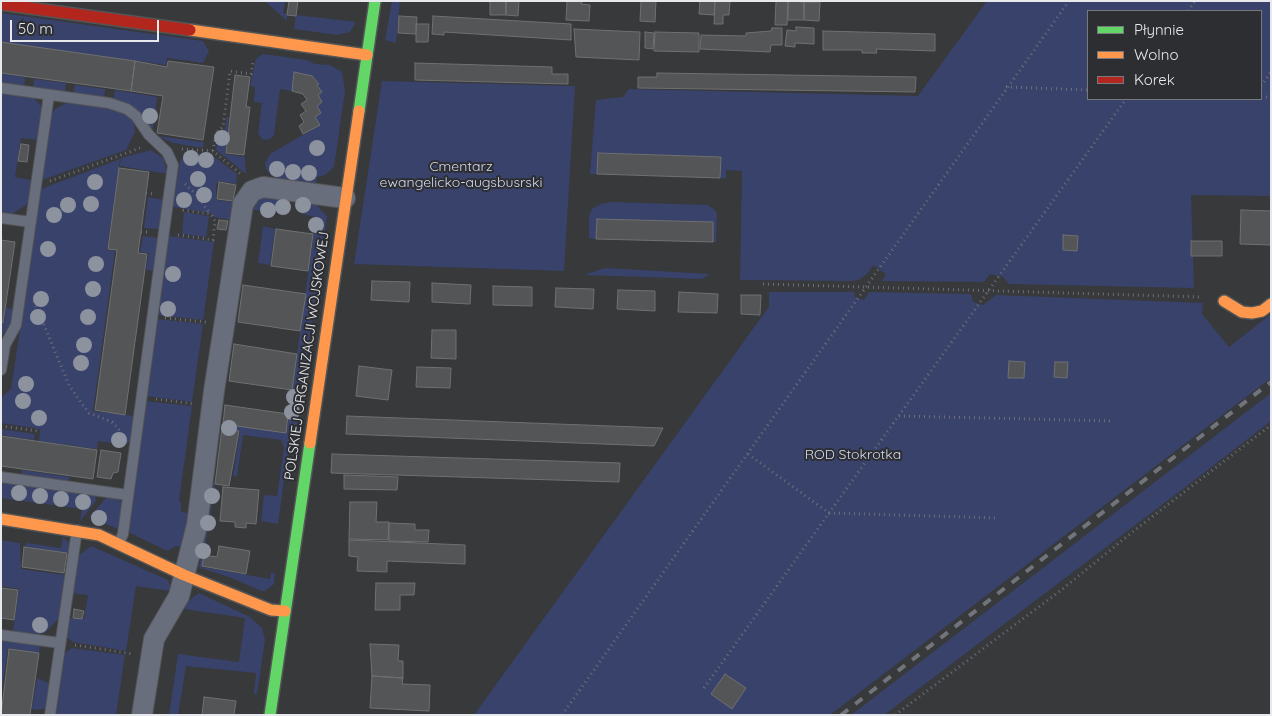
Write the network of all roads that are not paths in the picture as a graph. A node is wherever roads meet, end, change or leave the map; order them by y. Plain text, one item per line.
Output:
1 (376, 1) edge
2 (1, 4) edge
3 (367, 56) junction
4 (1, 88) edge
5 (49, 95) junction
6 (345, 198) junction
7 (1, 218) edge
8 (31, 222) junction
9 (1224, 301) road end
10 (1271, 304) edge
11 (1, 370) edge
12 (1, 477) edge
13 (128, 496) junction
14 (1, 519) edge
15 (77, 530) junction
16 (118, 544) junction
17 (184, 574) junction
18 (285, 611) junction
19 (1, 635) edge
20 (60, 643) junction
21 (50, 715) edge
22 (142, 715) edge
23 (270, 715) edge

1 - 3 street, POLSKIEJ ORGANIZACJI WOJSKOWEJ
2 - 3 street
3 - 6 street, POLSKIEJ ORGANIZACJI WOJSKOWEJ
4 - 5 lane
5 - 8 lane
5 - 13 lane
6 - 17 street
6 - 18 street, POLSKIEJ ORGANIZACJI WOJSKOWEJ
7 - 8 lane
8 - 11 lane
9 - 10 street
12 - 13 lane
13 - 16 lane
14 - 15 street
15 - 16 street
15 - 20 lane
16 - 17 street
17 - 18 street
17 - 22 street
18 - 23 street, POLSKIEJ ORGANIZACJI WOJSKOWEJ
19 - 20 lane
20 - 21 lane

